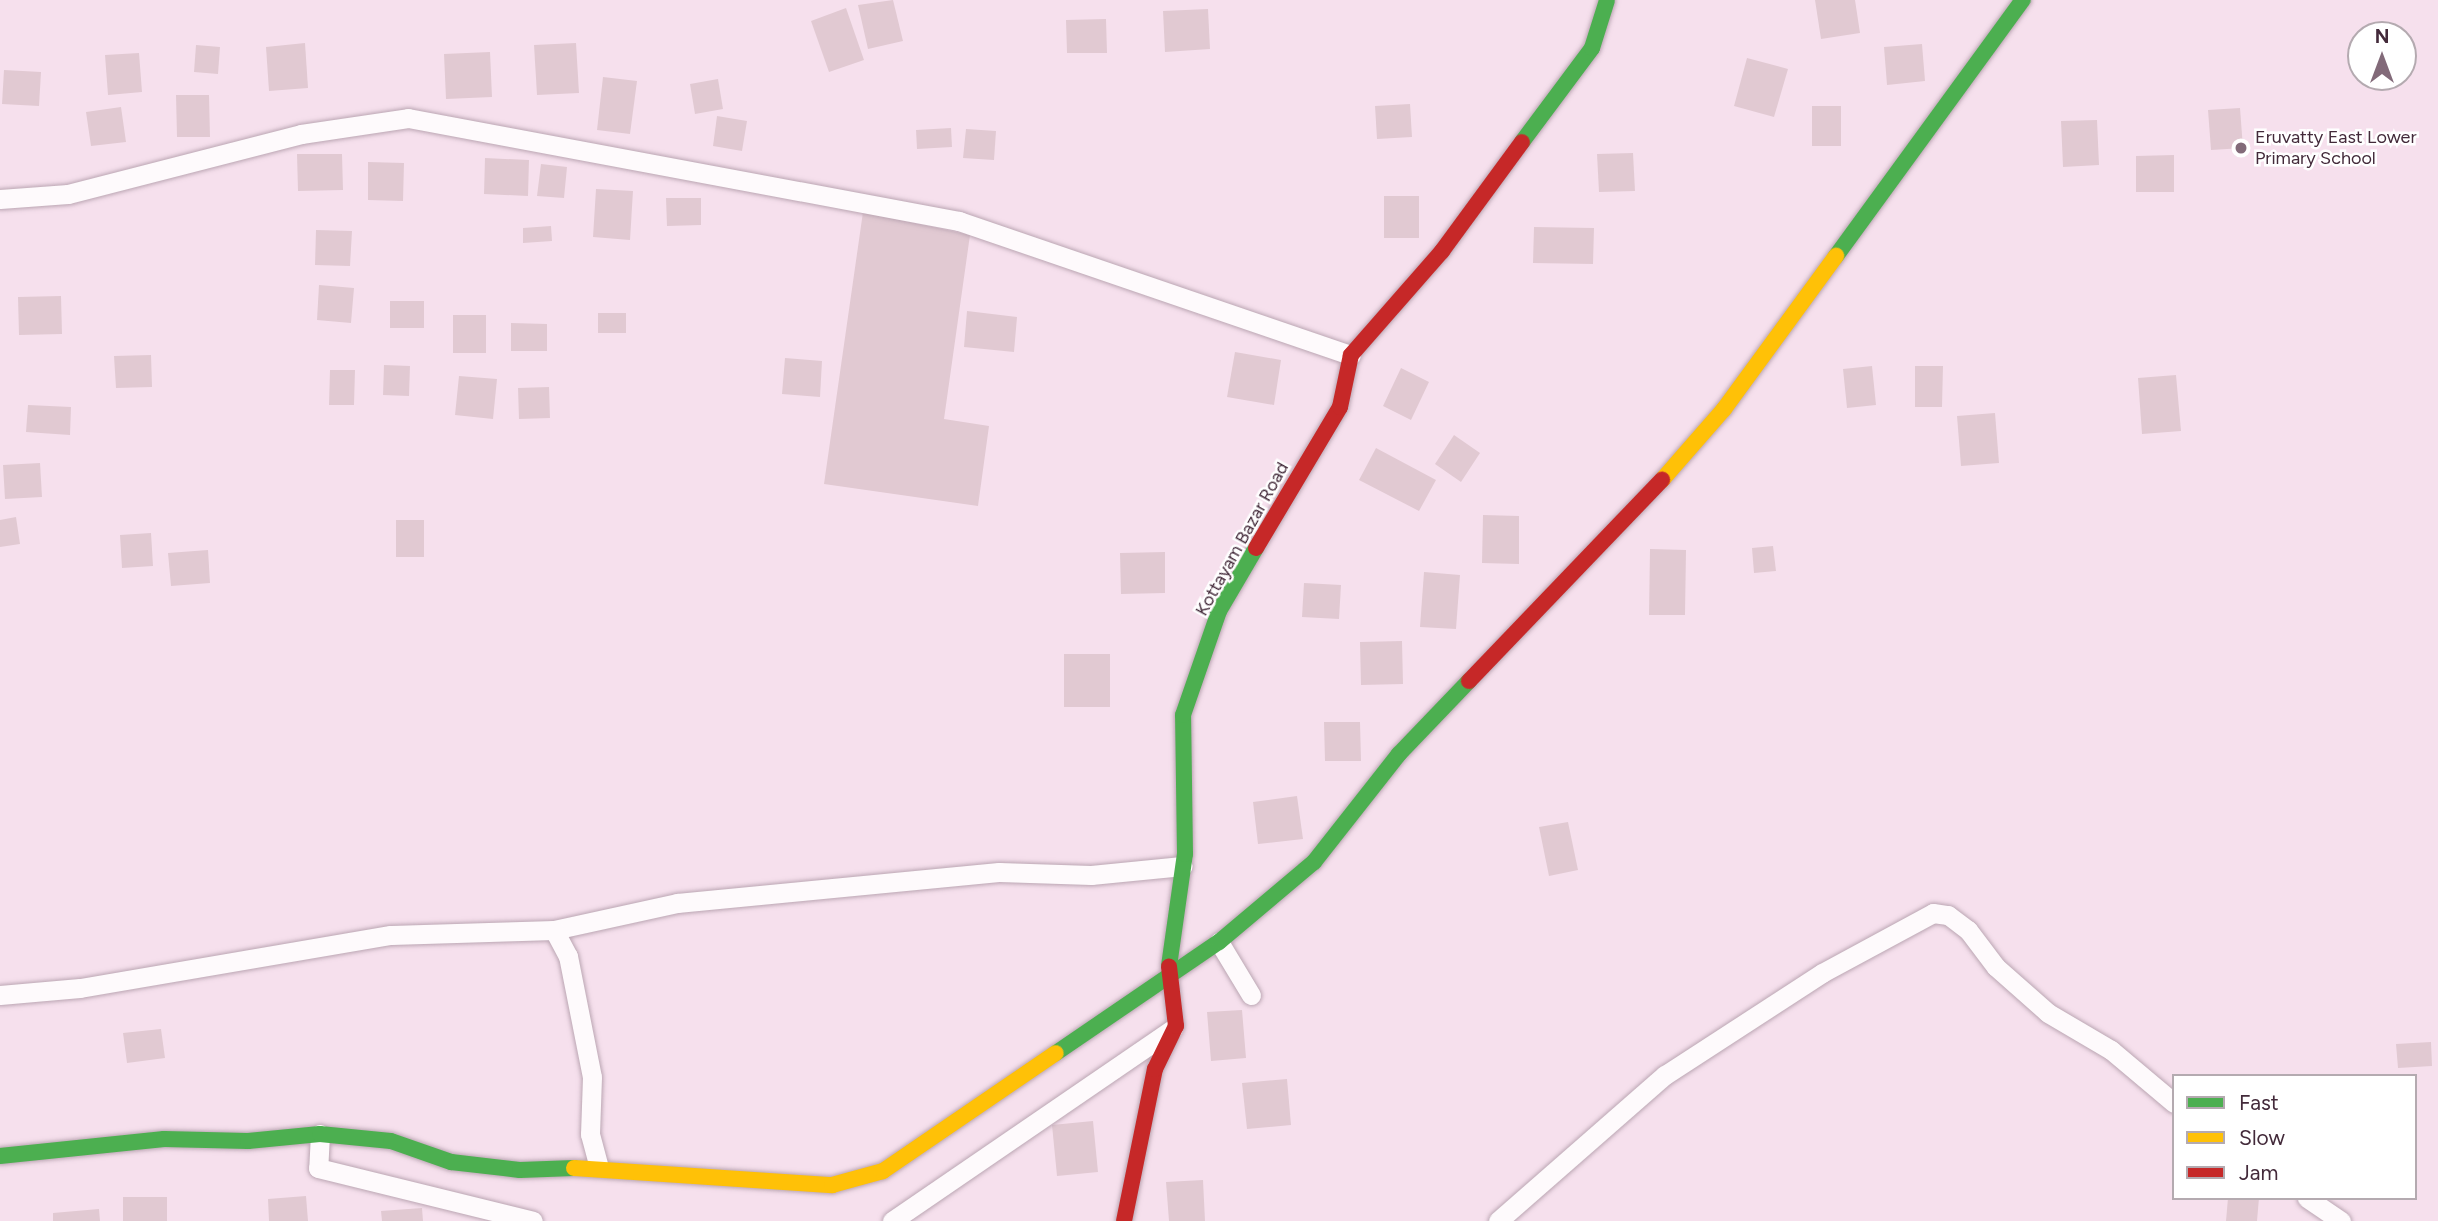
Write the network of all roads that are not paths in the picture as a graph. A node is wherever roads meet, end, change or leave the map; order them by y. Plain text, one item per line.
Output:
1 (1607, 0) edge
2 (2023, 0) edge
3 (0, 199) edge
4 (1351, 355) junction
5 (1183, 866) junction
6 (554, 929) junction
7 (1219, 942) junction
8 (1169, 979) junction
9 (0, 995) edge
10 (1251, 995) dead end
11 (1176, 1026) junction
12 (2172, 1101) edge
13 (320, 1135) junction
14 (0, 1156) edge
15 (599, 1167) junction
16 (2310, 1200) edge
17 (533, 1221) edge
18 (892, 1221) edge
19 (1124, 1221) edge
20 (1498, 1221) edge
21 (2341, 1221) edge

1 - 4 street, Kottayam Bazar Road
2 - 7 street
3 - 4 street
4 - 5 street, Kottayam Bazar Road
5 - 6 street
5 - 8 street, Kottayam Bazar Road
6 - 9 street
6 - 15 street
7 - 8 street
7 - 10 street
8 - 11 street, Kottayam Bazar Road
8 - 15 street
11 - 18 street
11 - 19 street
12 - 20 street
13 - 14 street
13 - 15 street
13 - 17 street
16 - 21 street

